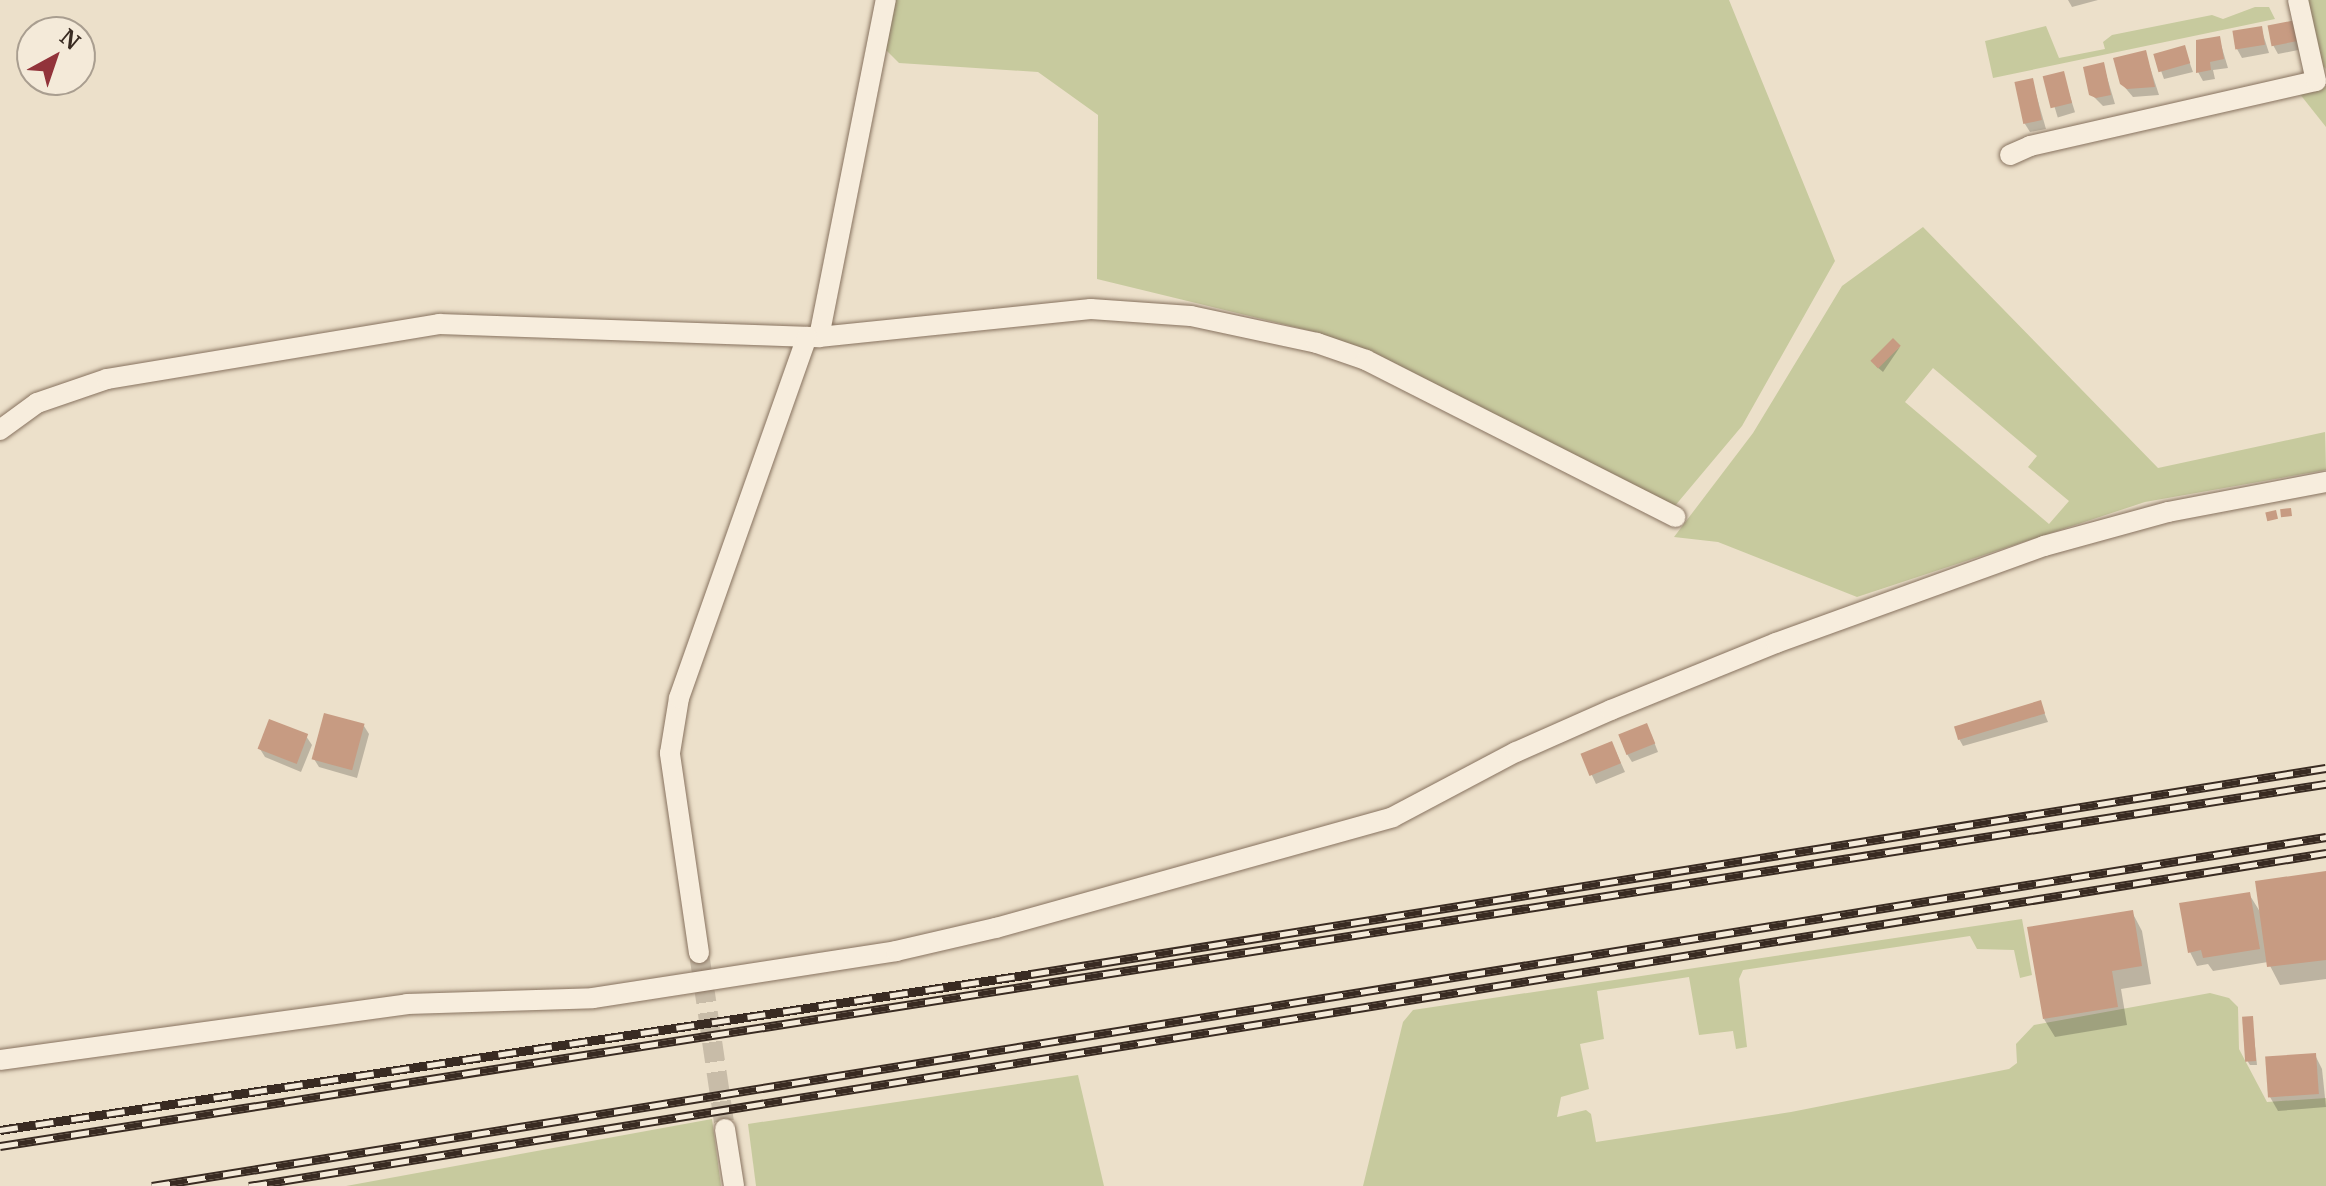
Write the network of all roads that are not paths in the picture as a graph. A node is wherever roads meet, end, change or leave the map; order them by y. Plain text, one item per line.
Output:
1 (886, 0) edge
2 (2298, 0) edge
3 (2010, 155) dead end
4 (813, 337) junction
5 (0, 430) edge
6 (2326, 482) edge
7 (1676, 517) dead end
8 (699, 953) tunnel mouth
9 (0, 1060) edge
10 (725, 1129) tunnel mouth
11 (734, 1186) edge

1 - 4 street
2 - 3 street
4 - 5 street
4 - 7 street
4 - 8 street
6 - 9 street
10 - 11 street

